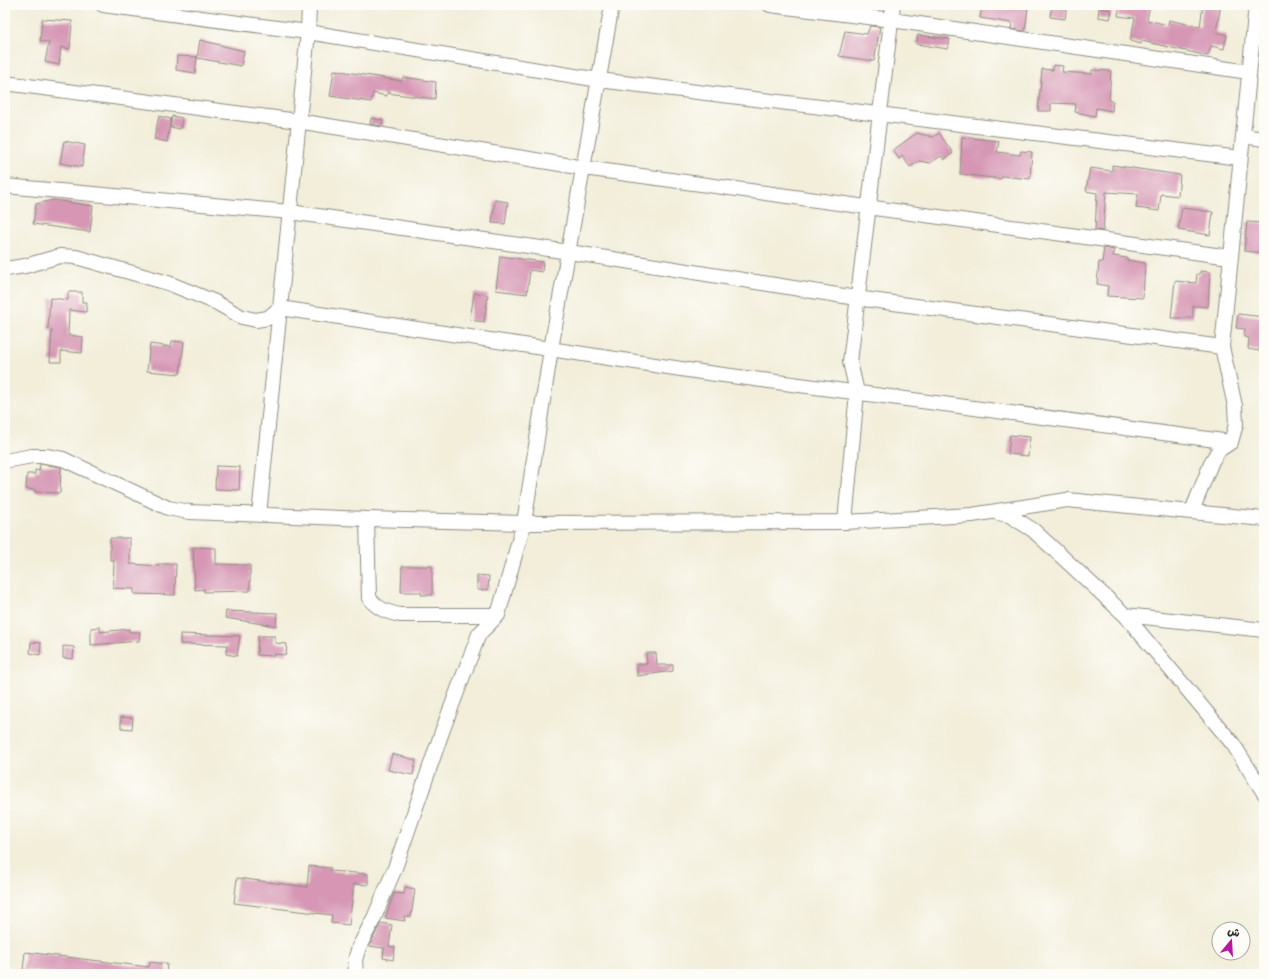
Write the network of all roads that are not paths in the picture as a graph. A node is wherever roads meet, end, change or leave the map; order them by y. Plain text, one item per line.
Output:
1 (103, 5) edge
2 (309, 5) edge
3 (612, 5) edge
4 (770, 5) edge
5 (893, 5) edge
6 (1256, 5) edge
7 (892, 20) junction
8 (308, 32) junction
9 (1249, 72) junction
10 (599, 80) junction
11 (5, 83) edge
12 (880, 114) junction
13 (298, 121) junction
14 (1243, 136) junction
15 (1264, 139) edge
16 (1240, 158) junction
17 (584, 168) junction
18 (5, 186) edge
19 (868, 207) junction
20 (290, 212) junction
21 (569, 252) junction
22 (1230, 257) junction
23 (5, 269) edge
24 (856, 298) junction
25 (280, 308) junction
26 (1222, 347) junction
27 (551, 349) junction
28 (857, 392) junction
29 (1230, 442) junction
30 (5, 461) edge
31 (1192, 511) junction
32 (996, 512) junction
33 (259, 515) junction
34 (367, 519) junction
35 (1264, 519) edge
36 (845, 522) junction
37 (524, 523) junction
38 (498, 615) junction
39 (1125, 615) junction
40 (1264, 630) edge
41 (1264, 793) edge
42 (356, 974) edge

1 - 8 street
2 - 8 street
3 - 10 street
4 - 7 street
5 - 7 street
6 - 9 street
7 - 9 street
7 - 12 street
8 - 10 street
8 - 13 street
9 - 14 street
10 - 12 street
10 - 17 street
11 - 13 street
12 - 16 street
12 - 19 street
13 - 17 street
13 - 20 street
14 - 15 street
14 - 16 street
16 - 22 street
17 - 19 street
17 - 21 street
18 - 20 street
19 - 22 street
19 - 24 street
20 - 21 street
20 - 25 street
21 - 24 street
21 - 27 street
22 - 26 street
23 - 25 street
24 - 26 street
24 - 28 street
25 - 27 street
25 - 33 street
26 - 29 street
27 - 28 street
27 - 37 street
28 - 29 street
28 - 36 street
29 - 31 street
30 - 33 street
31 - 32 street
31 - 35 street
32 - 36 street
32 - 39 street
33 - 34 street
34 - 37 street
34 - 38 street
36 - 37 street
37 - 38 street
38 - 42 street
39 - 40 street
39 - 41 street

